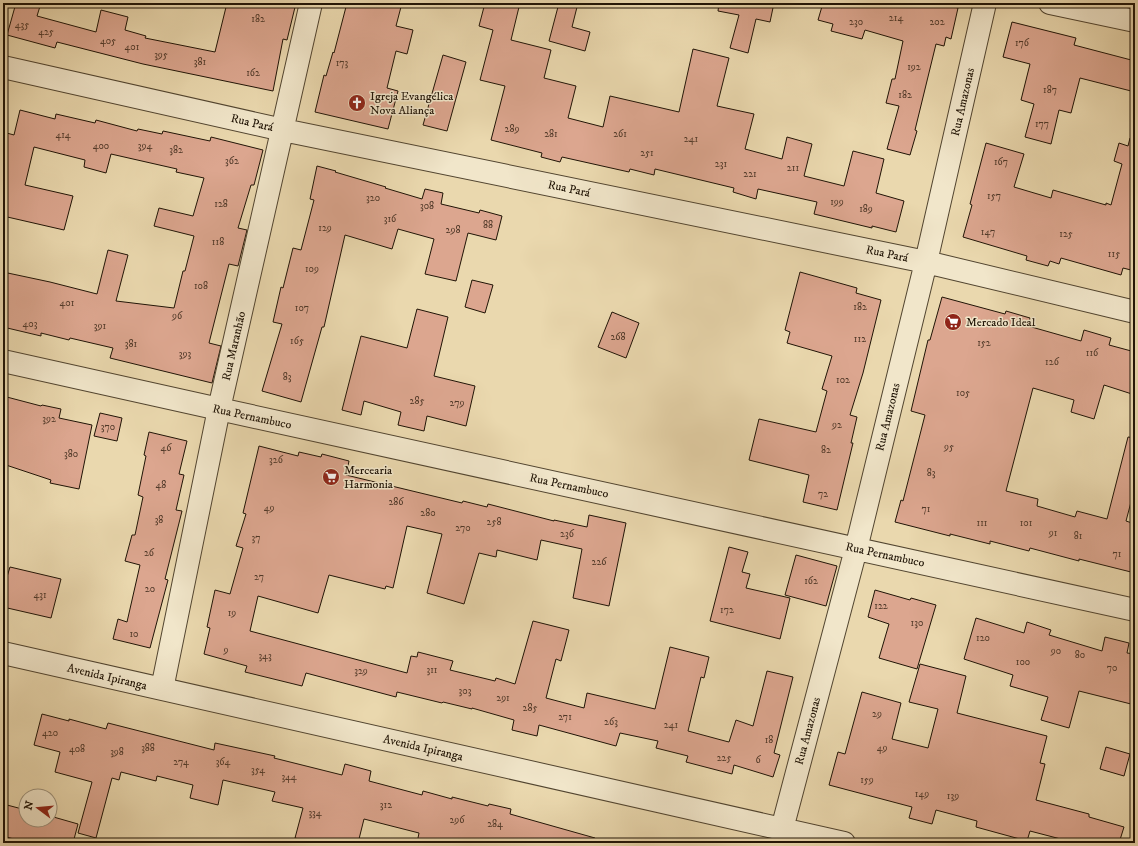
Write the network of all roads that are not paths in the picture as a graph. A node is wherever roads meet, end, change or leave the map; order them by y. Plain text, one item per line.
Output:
1 (311, 3) edge
2 (985, 3) edge
3 (1050, 3) edge
4 (1135, 21) edge
5 (3, 67) edge
6 (283, 130) junction
7 (926, 262) junction
8 (1135, 312) edge
9 (3, 361) edge
10 (219, 410) junction
11 (856, 549) junction
12 (1135, 610) edge
13 (3, 653) edge
14 (162, 690) junction
15 (782, 829) junction
16 (844, 843) edge

1 - 6 street, Rua Maranhão
2 - 7 street, Rua Amazonas
3 - 4 street
5 - 6 street, Rua Pará
6 - 7 street, Rua Pará
6 - 10 street, Rua Maranhão
7 - 8 street, Rua Pará
7 - 11 street, Rua Amazonas
9 - 10 street, Rua Pernambuco
10 - 11 street, Rua Pernambuco
10 - 14 street, Rua Maranhão
11 - 12 street, Rua Pernambuco
11 - 15 street, Rua Amazonas
13 - 14 street, Avenida Ipiranga
14 - 15 street, Avenida Ipiranga
15 - 16 street, Avenida Ipiranga

